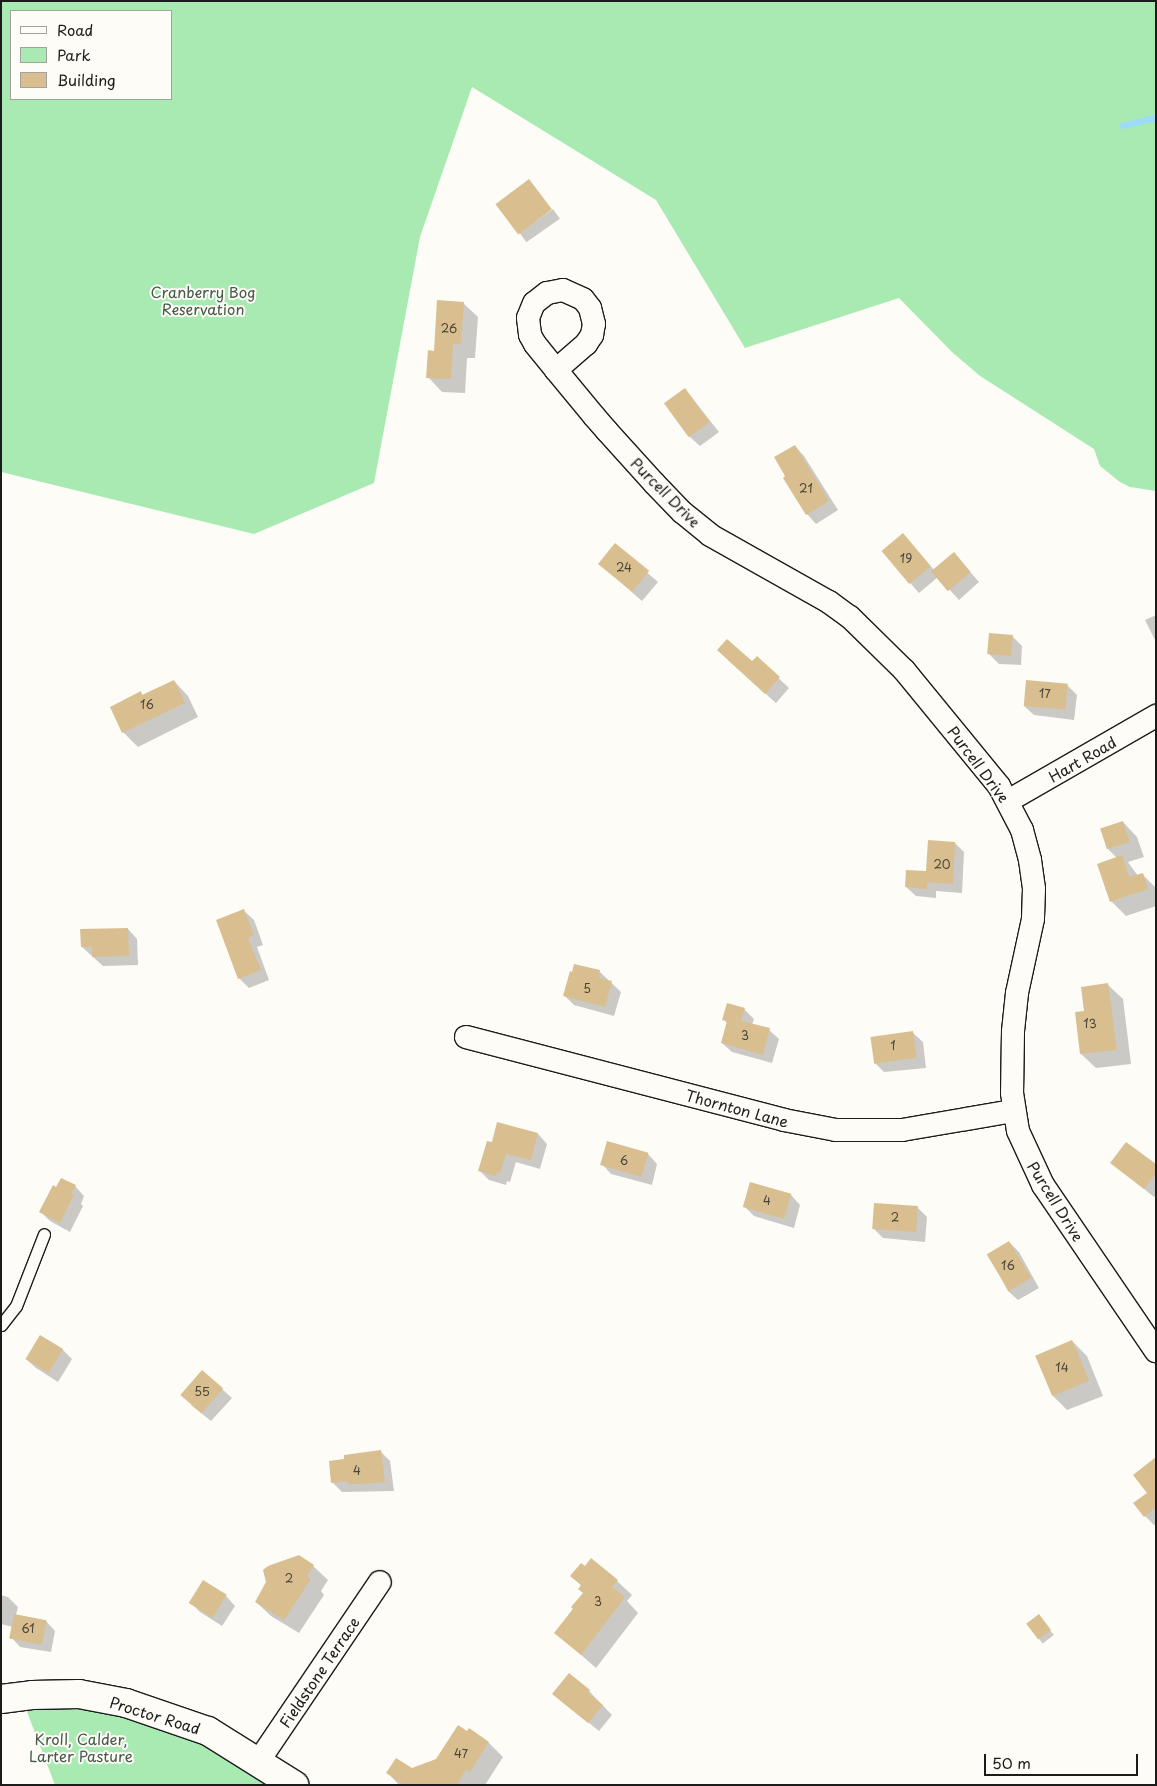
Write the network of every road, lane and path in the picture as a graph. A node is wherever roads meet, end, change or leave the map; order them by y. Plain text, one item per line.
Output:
1 (556, 370) dead end
2 (1156, 716) edge
3 (1008, 801) junction
4 (466, 1036) dead end
5 (1013, 1111) junction
6 (44, 1234) dead end
7 (1, 1325) edge
8 (1154, 1345) edge
9 (380, 1582) dead end
10 (1, 1699) edge
11 (258, 1762) junction
12 (294, 1785) edge

1 - 3 street, Purcell Drive
2 - 3 street, Hart Road
3 - 5 street, Purcell Drive
4 - 5 street, Thornton Lane
5 - 8 street, Purcell Drive
6 - 7 lane
9 - 11 street, Fieldstone Terrace
10 - 11 main road, Proctor Road
11 - 12 main road, Proctor Road

